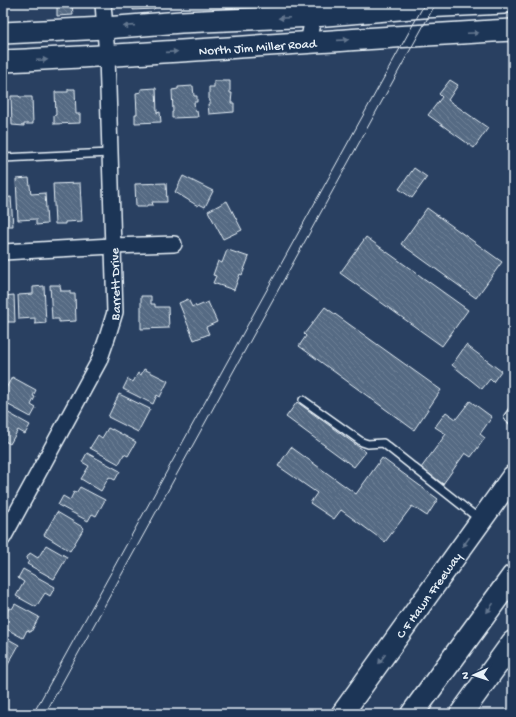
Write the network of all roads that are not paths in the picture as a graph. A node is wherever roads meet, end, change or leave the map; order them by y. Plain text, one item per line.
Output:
1 (103, 3) edge
2 (504, 3) edge
3 (315, 10) edge
4 (105, 28) junction
5 (513, 30) edge
6 (3, 33) edge
7 (308, 43) junction
8 (107, 56) junction
9 (3, 61) edge
10 (110, 153) junction
11 (3, 158) edge
12 (174, 244) dead end
13 (112, 246) junction
14 (3, 252) edge
15 (303, 400) dead end
16 (513, 410) edge
17 (513, 421) edge
18 (513, 476) edge
19 (481, 520) junction
20 (3, 538) edge
21 (513, 576) edge
22 (513, 642) edge
23 (513, 654) edge
24 (495, 667) junction
25 (342, 714) edge
26 (412, 714) edge
27 (461, 714) edge

1 - 4 street, Barrett Drive
2 - 3 main road, North Jim Miller Road
3 -> 4 main road, North Jim Miller Road
3 - 7 street
4 - 6 main road, North Jim Miller Road
4 - 8 street, Barrett Drive
7 -> 5 main road, North Jim Miller Road
8 -> 7 main road, North Jim Miller Road
9 -> 8 main road, North Jim Miller Road
8 - 10 street, Barrett Drive
10 - 11 lane
10 - 13 street, Barrett Drive
12 - 13 street
13 - 14 street
13 - 20 street, Barrett Drive
15 - 19 lane
16 - 17 lane
18 - 19 main road, C F Hawn Freeway
19 -> 25 main road, C F Hawn Freeway
21 -> 26 highway
22 - 24 highway
23 - 24 highway
24 - 27 highway

